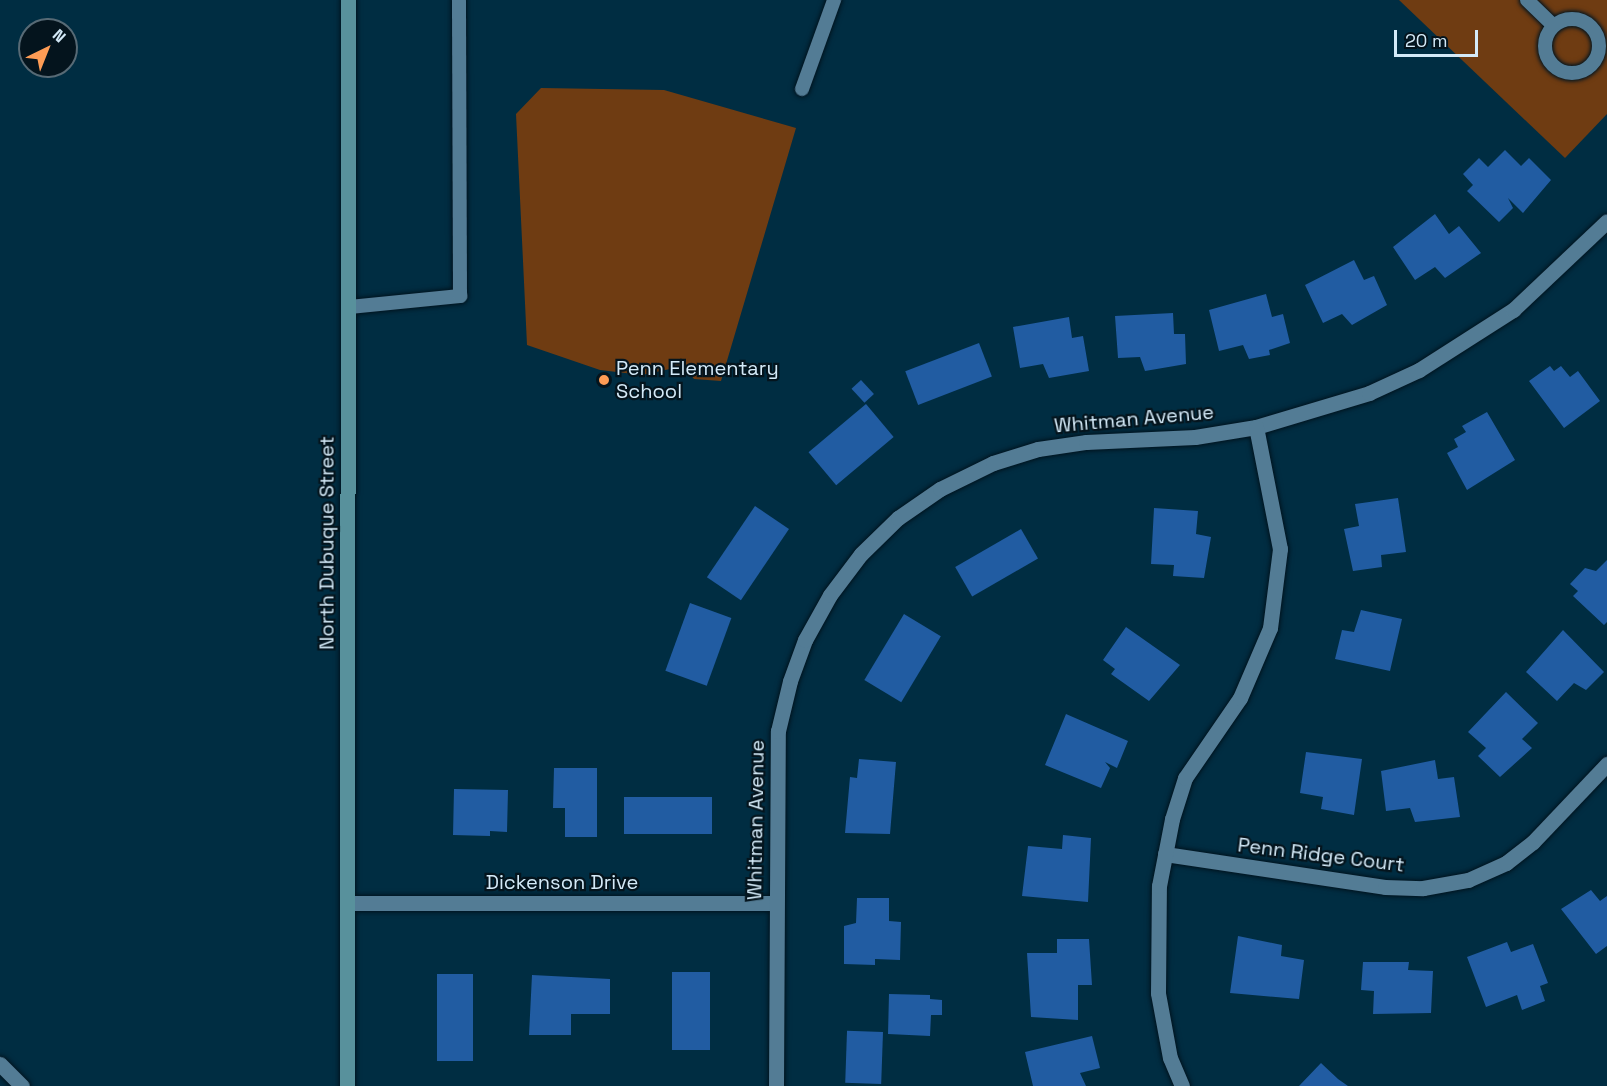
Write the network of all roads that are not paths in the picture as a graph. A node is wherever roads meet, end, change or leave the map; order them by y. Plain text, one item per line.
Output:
1 (348, 0) edge
2 (459, 0) edge
3 (834, 0) edge
4 (1527, 0) edge
5 (1554, 26) dead end
6 (802, 89) dead end
7 (1607, 220) edge
8 (349, 307) junction
9 (1256, 427) junction
10 (1607, 764) edge
11 (1165, 854) junction
12 (348, 903) junction
13 (776, 903) junction
14 (0, 1064) edge
15 (22, 1086) edge
16 (347, 1086) edge
17 (776, 1086) edge
18 (1182, 1086) edge

1 - 8 main road, North Dubuque Street
2 - 8 lane
3 - 6 lane
4 - 5 lane
7 - 9 street, Whitman Avenue
8 - 12 main road, North Dubuque Street
9 - 11 street
9 - 13 street, Whitman Avenue
10 - 11 street, Penn Ridge Court
11 - 18 street
12 - 13 street, Dickenson Drive
12 - 16 main road, North Dubuque Street
13 - 17 street, Whitman Avenue
14 - 15 street

